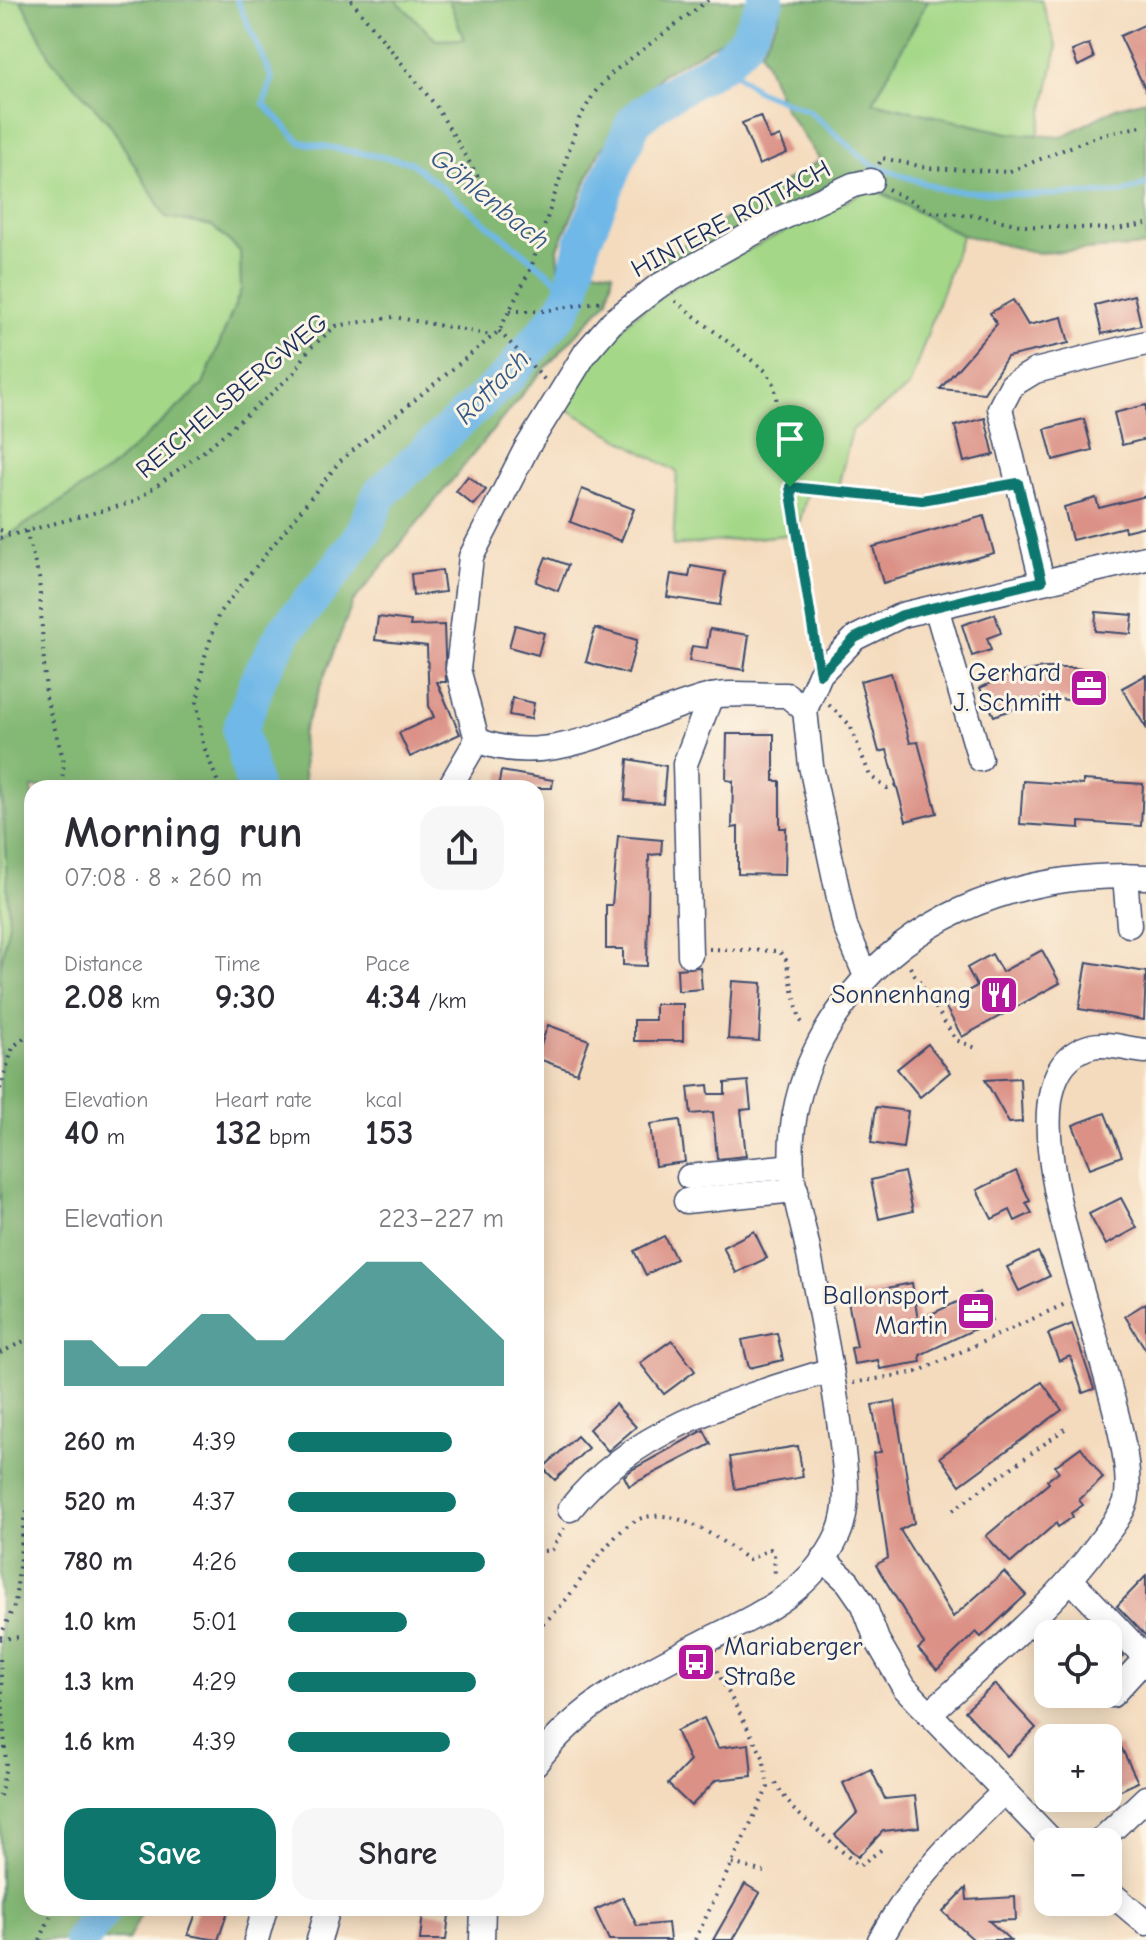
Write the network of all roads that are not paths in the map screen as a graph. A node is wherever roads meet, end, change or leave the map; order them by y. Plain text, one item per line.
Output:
1 (871, 181) road end
2 (1146, 343) edge
3 (1146, 558) edge
4 (1042, 581) junction
5 (936, 607) junction
6 (812, 693) junction
7 (711, 696) junction
8 (477, 740) junction
9 (980, 759) dead end
10 (454, 780) edge
11 (1136, 876) edge
12 (1129, 925) dead end
13 (690, 951) road end
14 (866, 976) junction
15 (1146, 1051) edge
16 (794, 1178) junction
17 (687, 1189) dead end
18 (833, 1378) junction
19 (567, 1517) road end
20 (823, 1559) junction
21 (1072, 1581) junction
22 (1146, 1658) edge
23 (1122, 1684) edge
24 (929, 1714) junction
25 (544, 1754) edge
26 (1003, 1793) junction
27 (1146, 1798) edge
28 (1039, 1828) edge
29 (1114, 1828) edge
30 (1122, 1903) edge
31 (263, 1916) edge
32 (326, 1916) edge
33 (483, 1916) edge
34 (1146, 1923) edge
35 (256, 1940) edge
36 (319, 1940) edge
37 (482, 1940) edge
38 (880, 1940) edge

1 - 8 street, HINTERE ROTTACH
2 - 4 street
3 - 4 street
4 - 5 street
5 - 6 street
5 - 9 street
6 - 7 street
6 - 14 street
7 - 8 street
7 - 13 street
8 - 10 street
11 - 12 street
11 - 14 street
14 - 16 street
15 - 21 street
16 - 17 street
16 - 18 street
18 - 19 street
18 - 20 street
20 - 24 street
20 - 25 street
21 - 22 street
21 - 24 street
22 - 23 street
24 - 26 street
26 - 28 street
26 - 38 street
27 - 29 street
30 - 34 street
31 - 35 street
32 - 36 street
33 - 37 street

